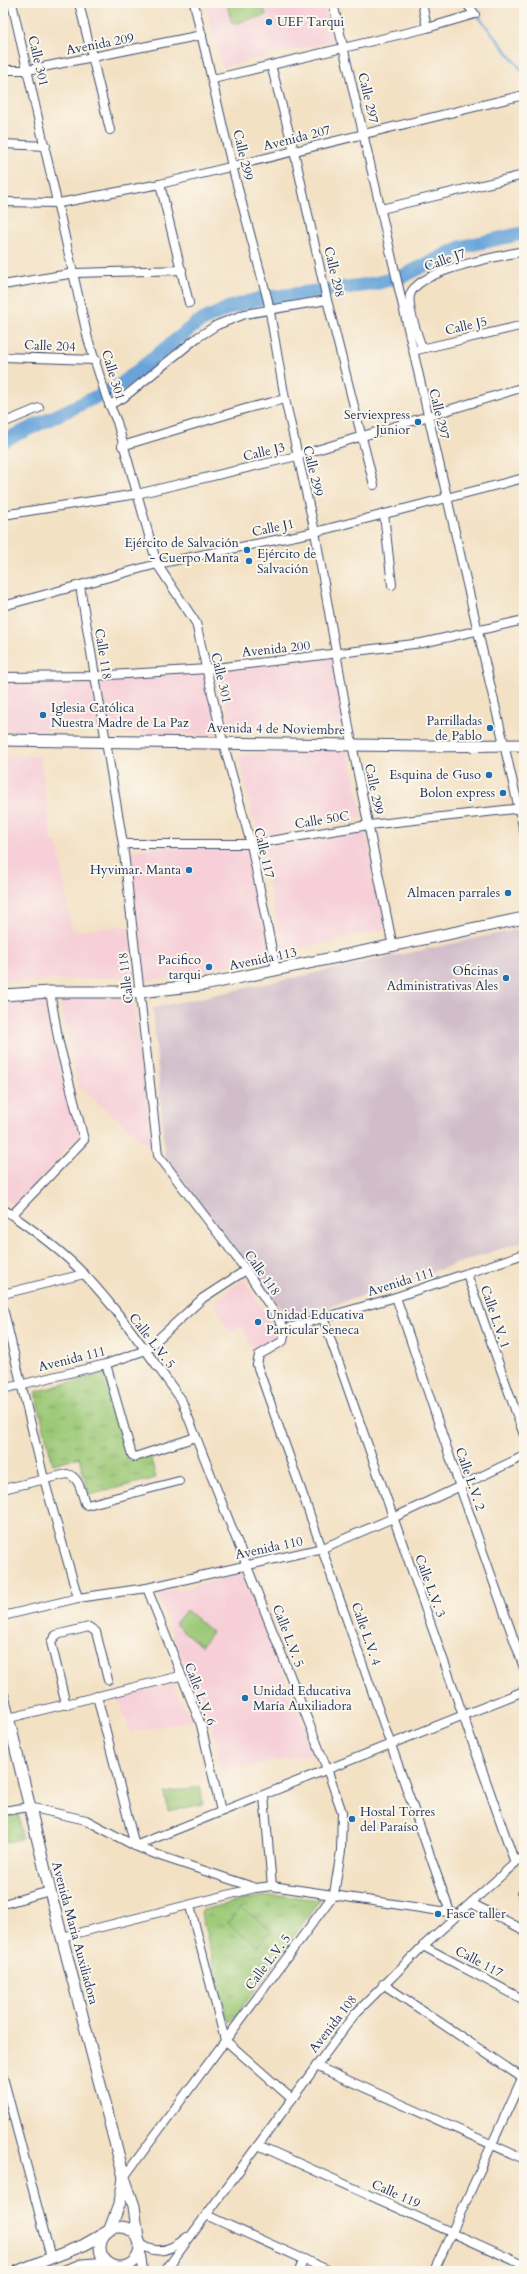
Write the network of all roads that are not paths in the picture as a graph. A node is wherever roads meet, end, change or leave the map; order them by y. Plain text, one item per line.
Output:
1 (12, 3) edge
2 (79, 3) edge
3 (194, 3) edge
4 (333, 3) edge
5 (422, 3) edge
6 (466, 3) edge
7 (427, 28) junction
8 (202, 35) junction
9 (344, 47) junction
10 (94, 59) junction
11 (271, 65) junction
12 (3, 70) edge
13 (28, 70) junction
14 (213, 78) junction
15 (524, 95) edge
16 (110, 130) dead end
17 (364, 134) junction
18 (3, 144) edge
19 (46, 146) junction
20 (294, 151) junction
21 (232, 166) junction
22 (524, 175) edge
23 (160, 184) junction
24 (3, 202) edge
25 (59, 203) junction
26 (381, 210) junction
27 (524, 251) edge
28 (182, 270) junction
29 (75, 273) junction
30 (3, 285) edge
31 (327, 300) junction
32 (189, 303) dead end
33 (269, 305) junction
34 (524, 326) edge
35 (422, 348) junction
36 (413, 352) junction
37 (3, 357) edge
38 (96, 360) junction
39 (524, 387) edge
40 (285, 399) junction
41 (108, 402) junction
42 (39, 408) dead end
43 (427, 415) junction
44 (3, 423) edge
45 (362, 436) junction
46 (122, 446) junction
47 (296, 456) junction
48 (524, 478) edge
49 (374, 485) dead end
50 (137, 494) junction
51 (447, 500) junction
52 (384, 514) junction
53 (3, 515) edge
54 (315, 532) junction
55 (157, 564) junction
56 (392, 585) dead end
57 (80, 586) junction
58 (3, 606) edge
59 (524, 620) edge
60 (478, 632) junction
61 (336, 655) junction
62 (207, 669) junction
63 (94, 676) junction
64 (3, 677) edge
65 (3, 740) edge
66 (106, 741) junction
67 (223, 742) junction
68 (352, 744) junction
69 (504, 745) junction
70 (524, 745) edge
71 (522, 808) edge
72 (369, 825) junction
73 (524, 831) edge
74 (122, 844) junction
75 (251, 844) junction
76 (524, 918) edge
77 (393, 947) junction
78 (276, 970) junction
79 (50, 992) junction
80 (140, 992) junction
81 (3, 995) edge
82 (3, 1209) edge
83 (12, 1215) junction
84 (524, 1254) edge
85 (246, 1270) junction
86 (84, 1274) junction
87 (467, 1274) junction
88 (3, 1294) edge
89 (396, 1297) junction
90 (3, 1308) edge
91 (323, 1318) junction
92 (285, 1329) junction
93 (146, 1350) junction
94 (106, 1364) junction
95 (23, 1383) junction
96 (3, 1389) edge
97 (524, 1435) edge
98 (196, 1437) junction
99 (524, 1456) edge
100 (44, 1479) junction
101 (179, 1481) dead end
102 (460, 1487) junction
103 (3, 1489) edge
104 (393, 1518) junction
105 (323, 1548) junction
106 (247, 1564) junction
107 (147, 1588) junction
108 (78, 1598) junction
109 (3, 1616) edge
110 (524, 1668) edge
111 (180, 1676) junction
112 (108, 1680) dead end
113 (524, 1691) edge
114 (3, 1696) edge
115 (97, 1696) junction
116 (66, 1705) junction
117 (462, 1714) junction
118 (9, 1718) junction
119 (391, 1744) junction
120 (327, 1769) junction
121 (264, 1796) junction
122 (29, 1807) junction
123 (3, 1811) edge
124 (221, 1811) junction
125 (135, 1846) junction
126 (524, 1855) edge
127 (514, 1863) junction
128 (272, 1886) junction
129 (256, 1888) junction
130 (524, 1890) edge
131 (50, 1891) junction
132 (334, 1894) junction
133 (524, 1898) edge
134 (471, 1903) junction
135 (3, 1904) edge
136 (190, 1906) junction
137 (450, 1912) junction
138 (458, 1914) junction
139 (524, 1930) edge
140 (62, 1937) junction
141 (423, 1946) junction
142 (383, 1984) junction
143 (524, 2000) edge
144 (225, 2040) junction
145 (316, 2066) junction
146 (3, 2077) edge
147 (523, 2077) edge
148 (292, 2099) junction
149 (258, 2145) junction
150 (491, 2145) junction
151 (524, 2159) edge
152 (124, 2177) junction
153 (206, 2215) junction
154 (107, 2231) junction
155 (452, 2233) junction
156 (191, 2234) junction
157 (139, 2242) junction
158 (51, 2258) junction
159 (304, 2259) junction
160 (524, 2265) edge
161 (111, 2267) edge
162 (18, 2271) edge
163 (65, 2271) edge
164 (143, 2271) edge
165 (165, 2271) edge
166 (299, 2271) edge
167 (330, 2271) edge
168 (434, 2271) edge

1 - 13 street, Calle 301
2 - 10 street
3 - 8 street, Calle 299
4 - 9 street, Calle 297
5 - 7 street
6 - 7 street
7 - 9 street
8 - 10 street, Avenida 209
8 - 14 street, Calle 299
9 - 11 street
9 - 17 street, Calle 297
10 - 13 street, Avenida 209
10 - 16 street
11 - 14 street
11 - 20 street, Calle 298
12 - 13 street, Avenida 209
13 - 19 street, Calle 301
14 - 21 street, Calle 299
15 - 17 street, Avenida 207
17 - 20 street, Avenida 207
17 - 26 street, Calle 297
18 - 19 street
19 - 25 street, Calle 301
20 - 21 street, Avenida 207
20 - 31 street, Calle 298
21 - 23 street, Avenida 207
21 - 33 street, Calle 299
22 - 26 street
23 - 25 street, Avenida 207
23 - 28 street
24 - 25 street, Avenida 207
25 - 29 street, Calle 301
26 - 36 street, Calle 297
27 - 35 street, Calle J7
28 - 29 street
28 - 32 street
29 - 30 street
29 - 38 street, Calle 301
31 - 33 street
31 - 45 street, Calle 298
33 - 40 street, Calle 299
33 - 41 street
34 - 35 street, Calle J5
35 - 36 street, Calle J5
36 - 43 street, Calle 297
37 - 38 street, Calle 204
38 - 41 street, Calle 301
39 - 43 street, Calle J3
40 - 46 street
40 - 47 street, Calle 299
41 - 46 street, Calle 301
42 - 44 street
43 - 45 street, Calle J3
43 - 51 street, Calle 297
45 - 47 street, Calle J3
45 - 49 street, Calle 298
46 - 50 street, Calle 301
47 - 50 street, Calle J3
47 - 54 street, Calle 299
48 - 51 street, Calle J1
50 - 53 street, Calle J3
50 - 55 street, Calle 301
51 - 52 street, Calle J1
51 - 60 street, Calle 297
52 - 54 street, Calle J1
52 - 56 street
54 - 55 street, Calle J1
54 - 61 street, Calle 299
55 - 57 street, Calle J1
55 - 62 street, Calle 301
57 - 58 street, Calle J1
57 - 63 street, Calle 118
59 - 60 street, Avenida 200
60 - 61 street, Avenida 200
60 - 69 street, Calle 297
61 - 62 street, Avenida 200
61 - 68 street, Calle 299
62 - 63 street, Avenida 200
62 - 67 street, Calle 301
63 - 64 street, Avenida 200
63 - 66 street, Calle 118
65 - 66 main road, Avenida 4 de Noviembre
66 - 67 main road, Avenida 4 de Noviembre
66 - 74 street, Calle 118
67 - 68 main road, Avenida 4 de Noviembre
67 - 75 street, Calle 117
68 - 69 main road, Avenida 4 de Noviembre
68 - 72 street, Calle 299
69 - 70 main road, Avenida 4 de Noviembre
69 - 71 street, Calle 297
71 - 72 street, Calle 50C
71 - 73 street, Calle 297
72 - 75 street, Calle 50C
72 - 77 street, Calle 299
74 - 75 street, Calle 50C
74 - 80 street, Calle 118
75 - 78 street, Calle 117
76 - 77 main road, Avenida 113
77 - 78 main road, Avenida 113
78 - 80 main road, Avenida 113
79 - 80 main road, Avenida 113
79 - 81 main road, Avenida 113
79 - 83 street
80 - 85 street, Calle 118
82 - 83 street, Calle L.V. 5
83 - 86 street, Calle L.V. 5
84 - 87 street, Avenida 111
85 - 92 street, Calle 118
85 - 93 street
86 - 88 street
86 - 93 street, Calle L.V. 5
87 - 89 street, Avenida 111
87 - 97 street, Calle L.V. 1
89 - 91 street, Avenida 111
89 - 102 street, Calle L.V. 2
90 - 95 street
91 - 92 street, Avenida 111
91 - 104 street, Calle L.V. 3
92 - 105 street, Calle L.V. 4
93 - 94 street, Avenida 111
93 - 98 street, Calle L.V. 5
94 - 95 street, Avenida 111
94 - 98 street
95 - 96 street, Avenida 111
95 - 100 street
98 - 106 street, Calle L.V. 5
99 - 102 street, Avenida 110
100 - 101 street
100 - 103 street
100 - 108 street
102 - 104 street, Avenida 110
102 - 110 street, Calle L.V. 2
104 - 105 street, Avenida 110
104 - 117 street, Calle L.V. 3
105 - 106 street, Avenida 110
105 - 119 street, Calle L.V. 4
106 - 107 street, Avenida 110
106 - 120 street, Calle L.V. 5
107 - 108 street, Avenida 110
107 - 111 street, Calle L.V. 6
108 - 109 street, Avenida 110
111 - 115 street
111 - 124 street, Calle L.V. 6
112 - 116 street
113 - 117 street
114 - 118 main road, Avenida Maria Auxiliadora
115 - 116 street
115 - 125 street
116 - 118 street
117 - 119 street
117 - 127 street, Calle L.V. 3
118 - 122 main road, Avenida Maria Auxiliadora
119 - 120 street
119 - 137 street, Calle L.V. 4
120 - 121 street
120 - 132 street, Calle L.V. 5
121 - 124 street
121 - 128 street
122 - 123 street
122 - 125 street
122 - 131 main road, Avenida Maria Auxiliadora
124 - 125 street
125 - 129 street
126 - 127 street, Avenida 108
127 - 134 street, Avenida 108
128 - 129 street
128 - 132 street
129 - 136 street
130 - 133 street
131 - 135 street
131 - 140 main road, Avenida Maria Auxiliadora
132 - 137 street
132 - 144 street, Calle L.V. 5
134 - 138 street, Avenida 108
134 - 139 street
136 - 140 street
136 - 144 street
137 - 138 street
138 - 141 street, Avenida 108
140 - 152 main road, Avenida Maria Auxiliadora
141 - 142 street, Avenida 108
141 - 143 street, Calle 117
142 - 145 street, Avenida 108
142 - 147 street
144 - 148 street
144 - 152 street, Calle L.V. 5
145 - 148 street, Avenida 108
145 - 150 street
146 - 158 street
147 - 150 street
148 - 149 street, Avenida 108
149 - 153 street, Avenida 108
149 - 155 street, Calle 119
150 - 151 street
150 - 155 street
152 - 154 main road, Avenida Maria Auxiliadora
152 - 157 main road, Avenida Maria Auxiliadora
153 - 156 street, Avenida 108
153 - 159 street
154 - 157 main road
154 - 158 main road
154 - 161 main road
155 - 160 street, Calle 119
155 - 168 street
156 - 157 street, Avenida 108
156 - 165 street, Avenida 108
157 - 161 main road
157 - 164 street
158 - 162 main road
159 - 166 street
159 - 167 street
161 - 163 main road

